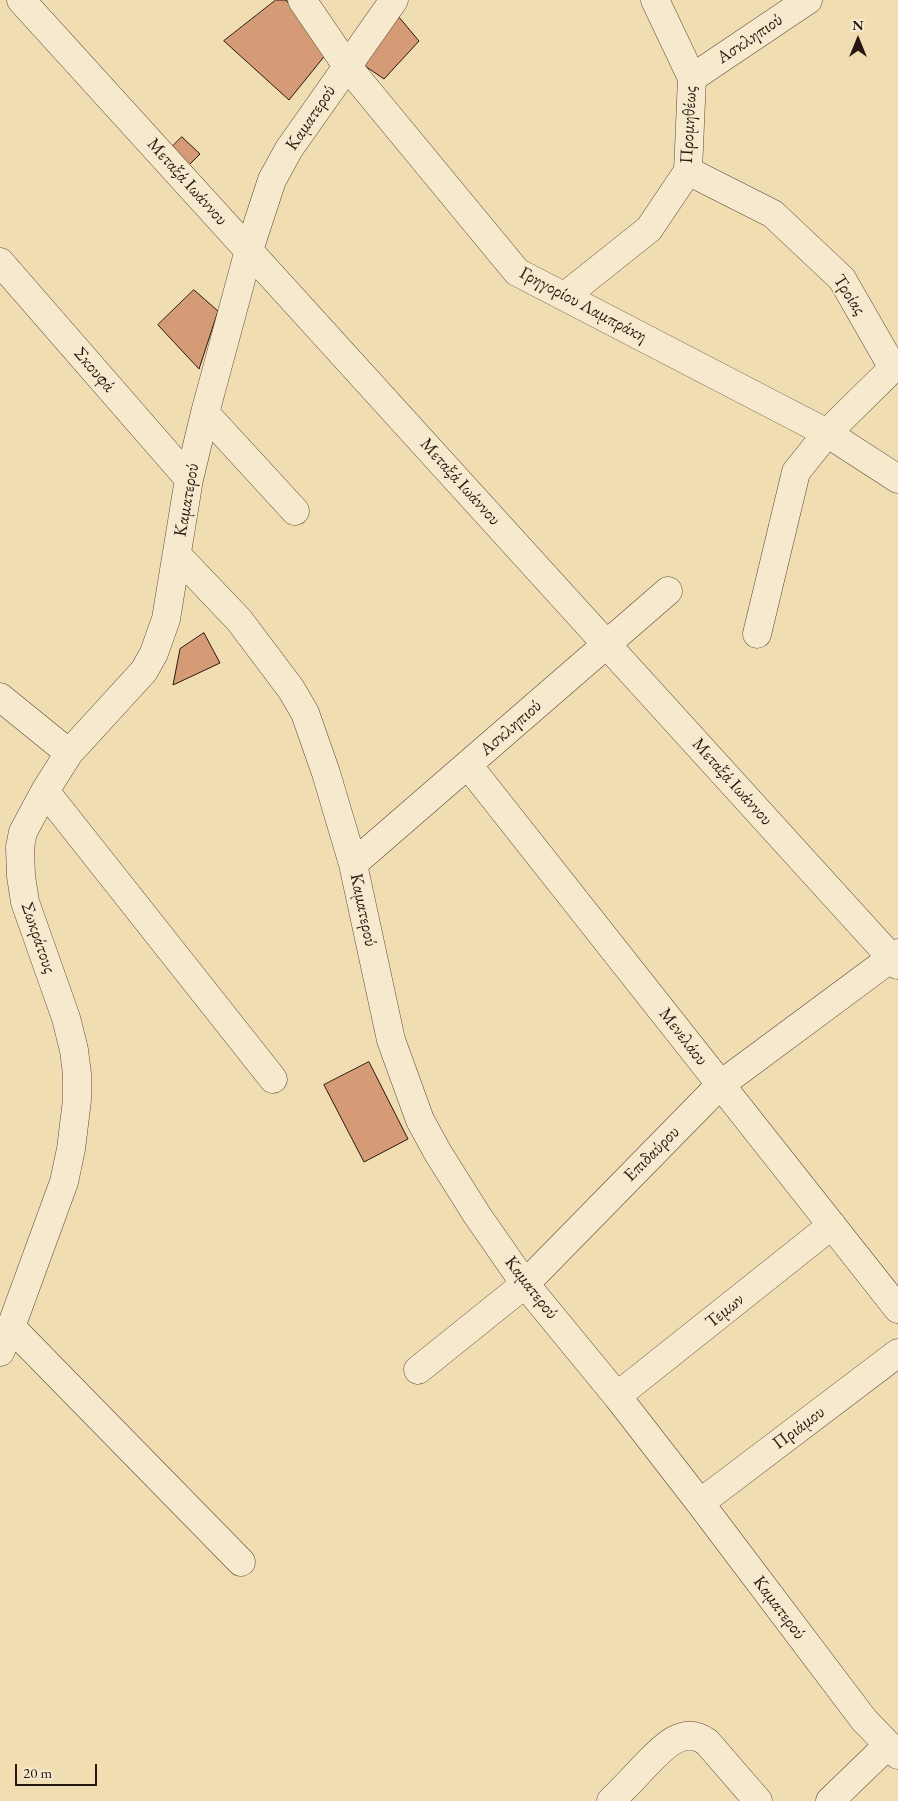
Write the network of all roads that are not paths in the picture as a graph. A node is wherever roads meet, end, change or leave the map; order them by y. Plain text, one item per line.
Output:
1 (21, 0) edge
2 (302, 0) edge
3 (394, 0) edge
4 (655, 0) edge
5 (808, 0) edge
6 (347, 66) junction
7 (692, 78) junction
8 (688, 171) junction
9 (249, 250) junction
10 (0, 262) edge
11 (565, 296) junction
12 (205, 413) junction
13 (827, 433) junction
14 (189, 479) junction
15 (898, 479) edge
16 (295, 511) dead end
17 (177, 555) junction
18 (668, 591) dead end
19 (757, 634) dead end
20 (606, 645) junction
21 (0, 697) edge
22 (69, 753) junction
23 (468, 765) junction
24 (45, 791) junction
25 (354, 864) junction
26 (896, 959) edge
27 (273, 1079) dead end
28 (720, 1085) junction
29 (832, 1225) junction
30 (525, 1284) junction
31 (898, 1309) edge
32 (11, 1327) junction
33 (0, 1352) edge
34 (898, 1353) edge
35 (418, 1370) dead end
36 (617, 1396) junction
37 (700, 1503) junction
38 (241, 1562) dead end
39 (893, 1750) edge
40 (612, 1801) edge
41 (758, 1801) edge
42 (830, 1801) edge

1 - 9 street, Μεταξά Ιωάννου
2 - 6 street, Γρηγορίου Λαμπράκη
3 - 6 street, Καματερού
4 - 7 street, Προμηθέως
5 - 7 street, Ασκληπιού
6 - 9 street, Καματερού
6 - 11 street, Γρηγορίου Λαμπράκη
7 - 8 street, Προμηθέως
8 - 11 street, Προμηθέως
8 - 13 street, Τροίας
9 - 12 street, Καματερού
9 - 20 street, Μεταξά Ιωάννου
10 - 14 street, Σκουφά
11 - 13 street, Γρηγορίου Λαμπράκη
12 - 14 street, Καματερού
12 - 16 street
13 - 15 street, Γρηγορίου Λαμπράκη
13 - 19 street
14 - 17 street, Καματερού
17 - 22 street, Σωκράτους
17 - 25 street, Καματερού
18 - 20 street, Ασκληπιού
20 - 23 street, Ασκληπιού
20 - 26 street, Μεταξά Ιωάννου
21 - 22 street
22 - 24 street, Σωκράτους
23 - 25 street, Ασκληπιού
23 - 28 street, Μενελάου
24 - 27 street
24 - 32 street, Σωκράτους
25 - 30 street, Καματερού
26 - 28 street, Επιδαύρου
28 - 29 street, Μενελάου
28 - 30 street, Επιδαύρου
29 - 31 street, Μενελάου
29 - 36 street, Τεμων
30 - 35 street, Επιδαύρου
30 - 36 street, Καματερού
32 - 33 street, Σωκράτους
32 - 38 street
34 - 37 street, Πριάμου
36 - 37 street, Καματερού
37 - 39 street, Καματερού
39 - 42 street
40 - 41 street

